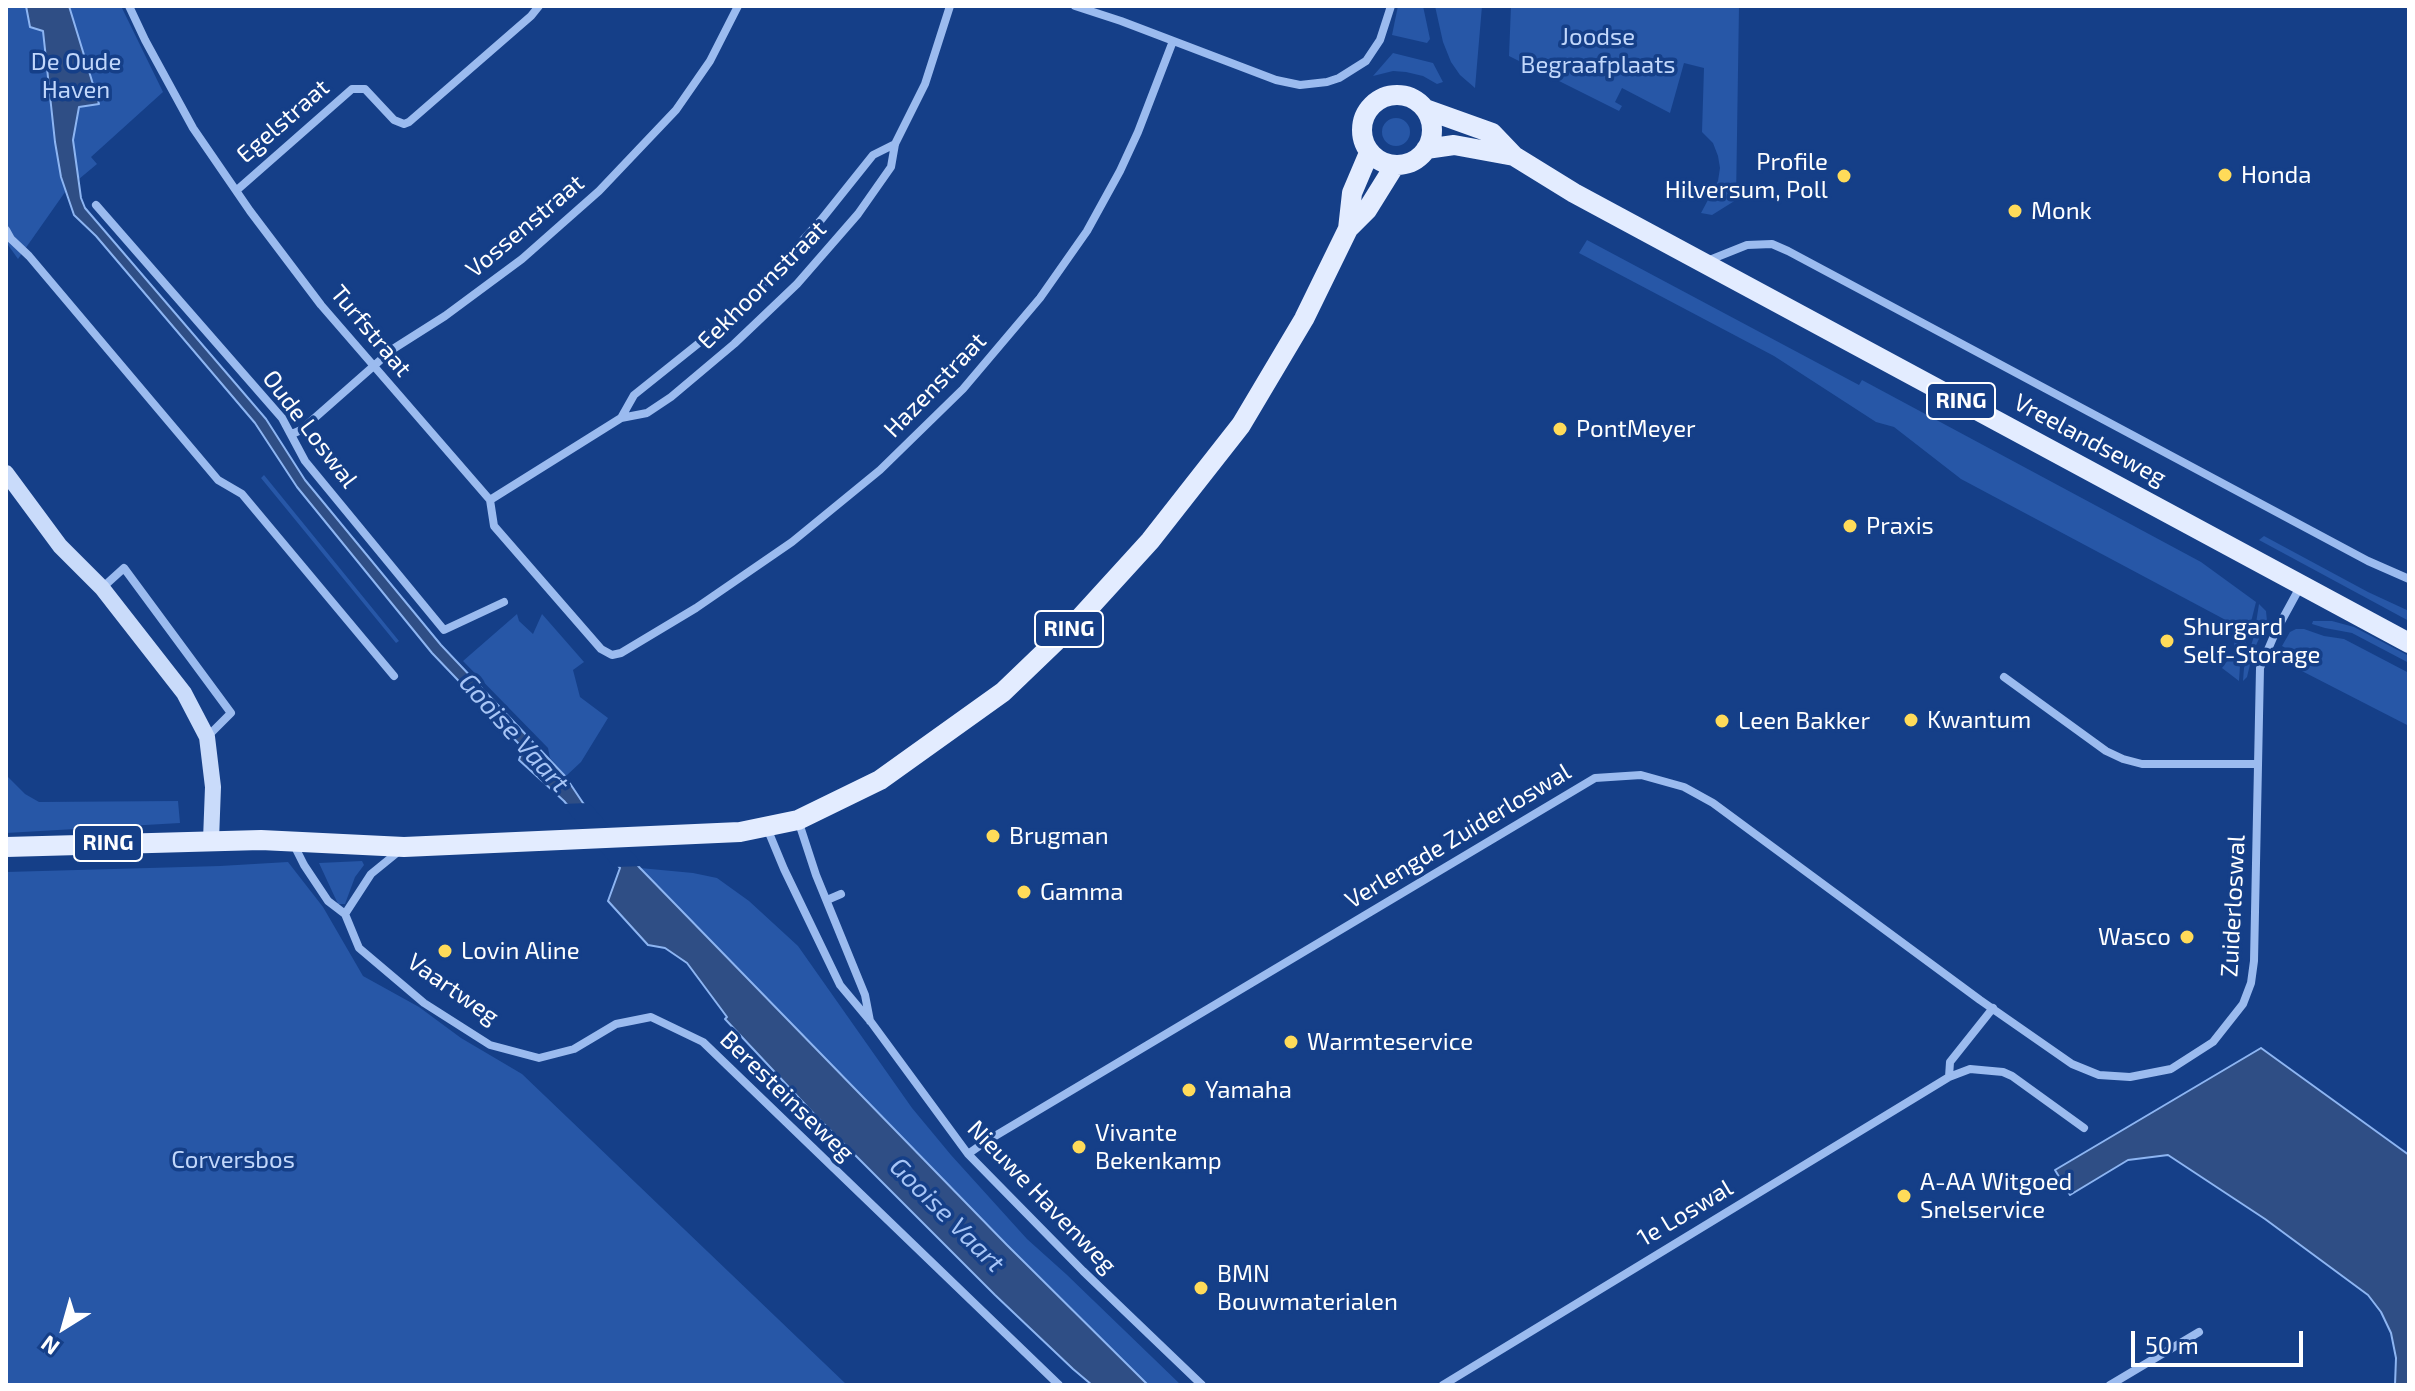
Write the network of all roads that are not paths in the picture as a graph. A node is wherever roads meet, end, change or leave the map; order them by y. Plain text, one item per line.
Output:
1 (129, 6) edge
2 (539, 6) edge
3 (738, 6) edge
4 (950, 6) edge
5 (1075, 6) edge
6 (1391, 6) edge
7 (1173, 41) junction
8 (1425, 109) junction
9 (895, 144) junction
10 (1426, 149) junction
11 (1369, 153) junction
12 (1514, 156) junction
13 (1395, 165) junction
14 (237, 190) junction
15 (96, 205) dead end
16 (1348, 229) junction
17 (6, 230) edge
18 (1703, 263) junction
19 (374, 366) junction
20 (621, 418) junction
21 (292, 434) junction
22 (6, 473) edge
23 (490, 500) junction
24 (2409, 579) edge
25 (2302, 583) junction
26 (102, 588) junction
27 (504, 602) dead end
28 (2409, 643) edge
29 (612, 655) joint
30 (394, 676) dead end
31 (2004, 677) dead end
32 (207, 737) junction
33 (2258, 764) junction
34 (798, 820) junction
35 (767, 827) junction
36 (211, 840) junction
37 (293, 842) junction
38 (6, 847) edge
39 (404, 847) junction
40 (841, 894) dead end
41 (827, 900) junction
42 (345, 914) junction
43 (1993, 1008) junction
44 (651, 1017) joint
45 (871, 1022) junction
46 (1949, 1077) junction
47 (2130, 1077) joint
48 (2084, 1128) dead end
49 (968, 1154) junction
50 (2199, 1332) dead end
51 (1059, 1385) edge
52 (1202, 1385) edge
53 (1443, 1385) edge
54 (2110, 1385) edge

1 - 14 street, Turfstraat
2 - 14 street, Egelstraat
3 - 19 street, Vossenstraat
4 - 9 street, Eekhoornstraat
5 - 7 street
6 - 7 street
7 - 29 street, Hazenstraat
8 - 10 main road
8 - 11 main road, RING
8 - 12 main road, Vreelandseweg / RING
9 - 20 street, Eekhoornstraat
9 - 20 street, Eekhoornstraat
10 - 12 main road, Vreelandseweg / RING
10 - 13 main road, RING
11 - 13 main road
11 - 16 main road, RING
12 - 18 main road, Vreelandseweg / RING
13 - 16 main road, RING
14 - 19 street, Turfstraat
15 - 21 street, Oude Loswal
16 - 34 main road, RING
17 - 30 street
18 - 24 street, Vreelandseweg
18 - 25 main road, Vreelandseweg / RING
19 - 21 street, Vossenstraat
19 - 23 street, Turfstraat
20 - 23 street, Eekhoornstraat
21 - 27 street, Oude Loswal
22 - 26 street
23 - 29 street, Turfstraat
25 - 28 main road, Vreelandseweg / RING
25 - 33 street, Zuiderloswal
26 - 32 street
26 - 32 street
31 - 33 street
32 - 36 street
33 - 47 street, Zuiderloswal
34 - 35 main road, RING
34 - 41 street, Nieuwe Havenweg
35 - 39 main road, RING
35 - 45 street, Nieuwe Havenweg
36 - 37 main road, RING
36 - 38 main road, RING
37 - 39 main road, RING
37 - 42 street, Vaartweg
39 - 42 street
40 - 41 street
41 - 45 street, Nieuwe Havenweg
42 - 44 street, Vaartweg
43 - 46 street
43 - 47 street, Verlengde Zuiderloswal
43 - 49 street, Verlengde Zuiderloswal
44 - 51 street, Beresteinseweg
45 - 49 street, Nieuwe Havenweg
46 - 48 street, 1e Loswal
46 - 53 street, 1e Loswal
49 - 52 street, Nieuwe Havenweg
50 - 54 street

